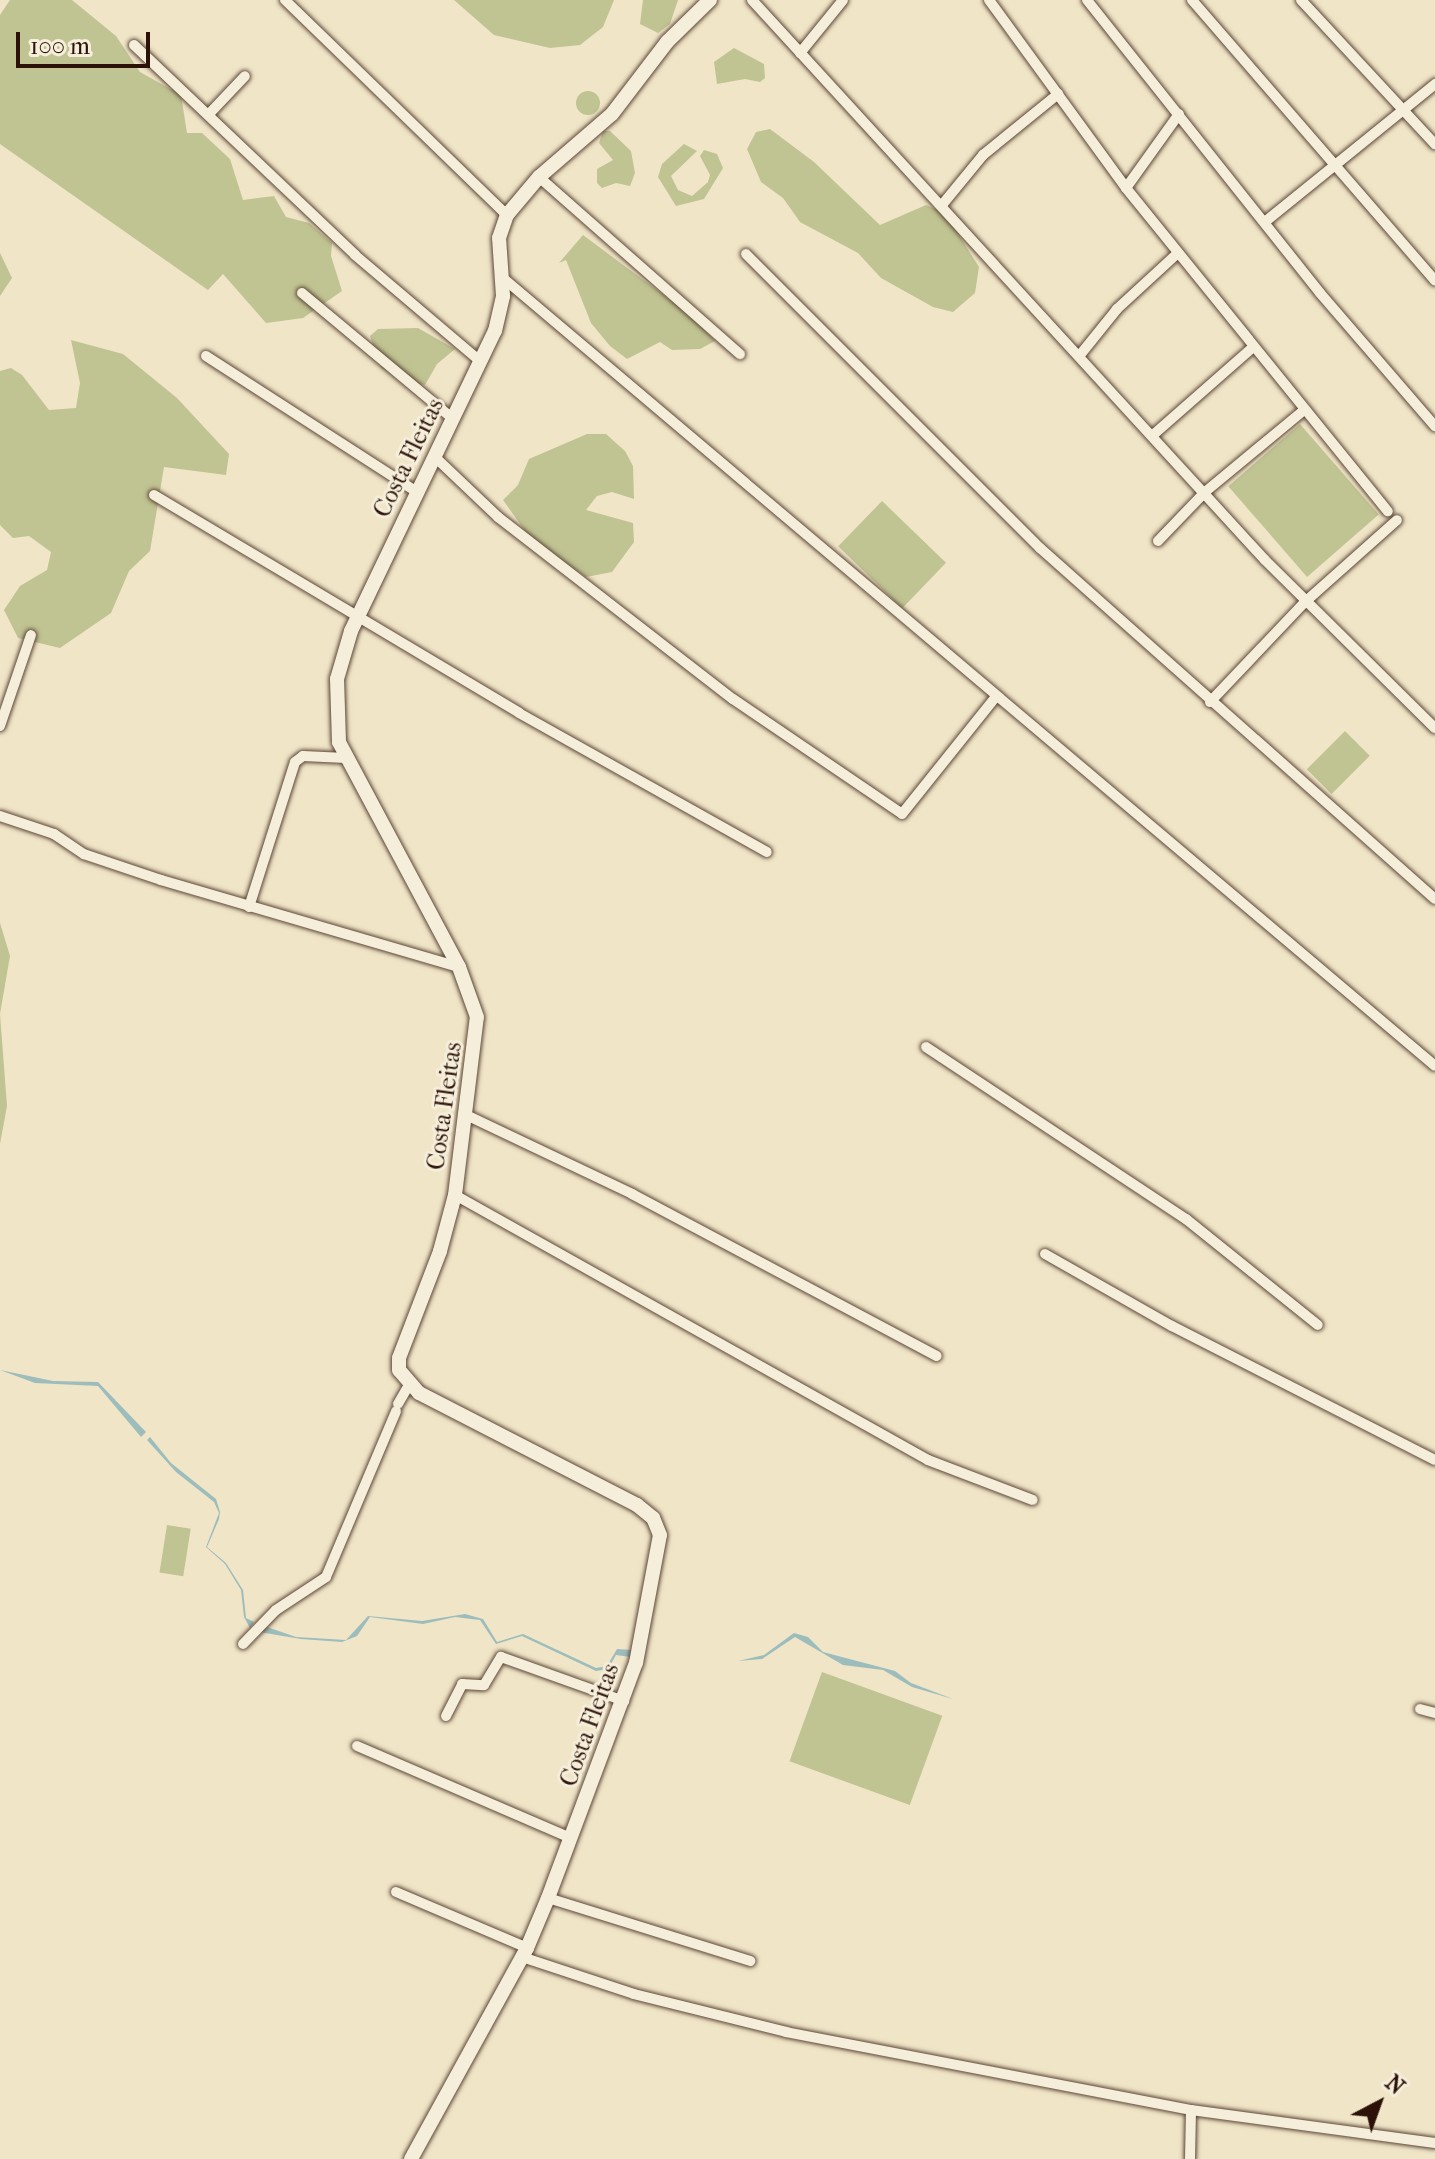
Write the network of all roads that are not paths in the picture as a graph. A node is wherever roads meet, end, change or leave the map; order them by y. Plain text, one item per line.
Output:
1 (285, 0) edge
2 (710, 0) edge
3 (752, 0) edge
4 (843, 0) edge
5 (989, 0) edge
6 (1087, 0) edge
7 (1192, 0) edge
8 (1301, 0) edge
9 (134, 45) dead end
10 (800, 53) junction
11 (245, 76) dead end
12 (1435, 84) edge
13 (1058, 94) junction
14 (1401, 108) junction
15 (209, 114) junction
16 (1179, 114) junction
17 (1435, 144) edge
18 (1335, 163) junction
19 (539, 177) junction
20 (1126, 188) junction
21 (942, 205) junction
22 (507, 215) junction
23 (1266, 221) junction
24 (1178, 253) junction
25 (746, 254) dead end
26 (503, 278) junction
27 (1435, 281) edge
28 (302, 293) dead end
29 (1253, 347) junction
30 (740, 354) dead end
31 (1080, 355) junction
32 (206, 356) dead end
33 (481, 362) junction
34 (1304, 410) junction
35 (453, 419) junction
36 (1435, 426) edge
37 (1153, 435) junction
38 (435, 457) junction
39 (417, 492) junction
40 (1205, 492) junction
41 (154, 495) dead end
42 (1388, 511) dead end
43 (1397, 520) dead end
44 (1158, 541) dead end
45 (1305, 602) junction
46 (358, 616) junction
47 (31, 635) dead end
48 (995, 698) junction
49 (1210, 702) junction
50 (0, 726) edge
51 (1435, 728) edge
52 (346, 758) junction
53 (0, 816) edge
54 (767, 852) dead end
55 (1435, 899) edge
56 (249, 907) junction
57 (459, 967) junction
58 (926, 1047) dead end
59 (1435, 1066) edge
60 (466, 1115) junction
61 (455, 1195) junction
62 (1045, 1254) dead end
63 (1318, 1325) dead end
64 (937, 1356) dead end
65 (409, 1385) junction
66 (1435, 1460) edge
67 (1033, 1500) dead end
68 (243, 1644) dead end
69 (624, 1701) junction
70 (1420, 1709) dead end
71 (1435, 1713) edge
72 (446, 1716) dead end
73 (357, 1746) dead end
74 (571, 1838) junction
75 (396, 1892) dead end
76 (548, 1898) junction
77 (524, 1952) junction
78 (750, 1961) dead end
79 (1191, 2110) junction
80 (1435, 2143) edge
81 (411, 2159) edge
82 (1190, 2159) edge

1 - 22 street
2 - 19 main road
3 - 10 street
4 - 10 street
5 - 13 street
6 - 16 street
7 - 18 street
8 - 14 street
9 - 15 street
10 - 21 street
11 - 15 street
12 - 14 street
13 - 20 street
13 - 21 street
14 - 17 street
14 - 18 street
15 - 33 street
16 - 20 street
16 - 23 street
18 - 23 street
18 - 27 street
19 - 22 main road
19 - 30 street
20 - 24 street
21 - 31 street
22 - 26 main road, Costa Fleitas
23 - 36 street
24 - 29 street
24 - 31 street
25 - 49 street
26 - 33 main road, Costa Fleitas
26 - 48 street
28 - 35 street
29 - 34 street
29 - 37 street
31 - 37 street
32 - 39 street
33 - 35 main road, Costa Fleitas
34 - 40 street
34 - 42 street
35 - 38 main road, Costa Fleitas
37 - 40 street
38 - 39 main road, Costa Fleitas
38 - 48 street
39 - 46 main road, Costa Fleitas
40 - 44 street
40 - 45 street
41 - 46 street
43 - 45 street
45 - 49 street
45 - 51 street
46 - 52 main road, Costa Fleitas
46 - 54 street
47 - 50 street
48 - 59 street
49 - 55 street
52 - 56 street
52 - 57 main road, Costa Fleitas
53 - 56 street
56 - 57 street
57 - 60 main road, Costa Fleitas
58 - 63 street
60 - 61 main road, Costa Fleitas
60 - 64 street
61 - 65 main road, Costa Fleitas
61 - 67 street
62 - 66 street
65 - 68 street
65 - 69 main road, Costa Fleitas
69 - 72 street
69 - 74 main road, Costa Fleitas
70 - 71 street
73 - 74 street
74 - 76 main road, Costa Fleitas
75 - 77 street
76 - 77 main road, Costa Fleitas
76 - 78 street
77 - 79 street
77 - 81 main road, Costa Fleitas
79 - 80 street
79 - 82 street

